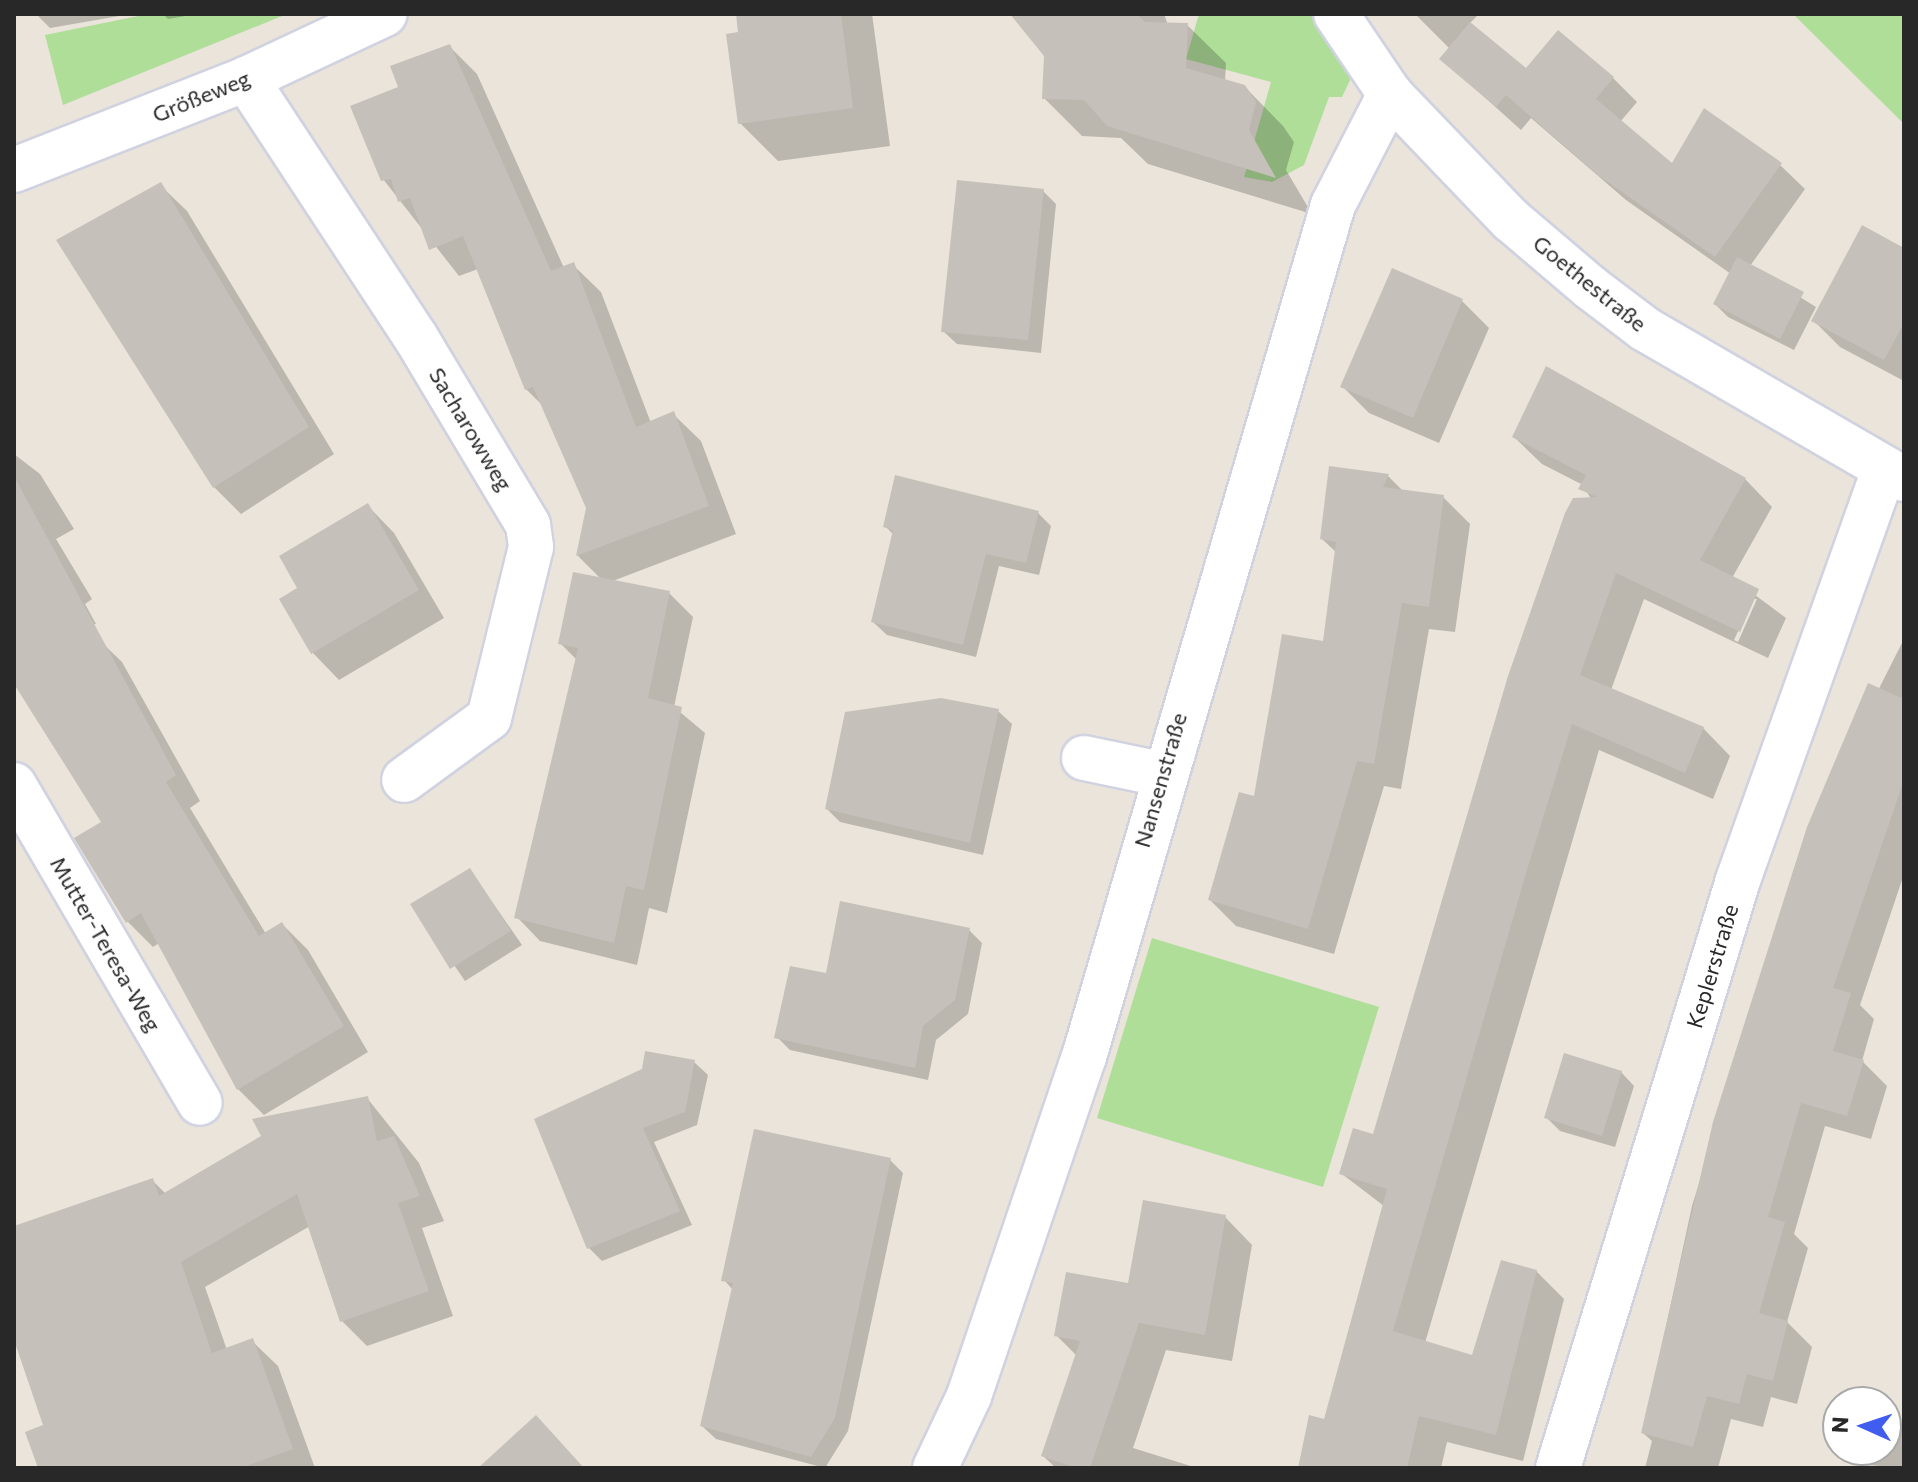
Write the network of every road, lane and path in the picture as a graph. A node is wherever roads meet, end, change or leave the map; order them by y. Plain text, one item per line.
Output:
1 (385, 14) edge
2 (1336, 14) edge
3 (246, 79) junction
4 (1390, 94) junction
5 (14, 170) edge
6 (1894, 474) edge
7 (1084, 758) dead end
8 (1161, 774) junction
9 (404, 780) dead end
10 (14, 785) edge
11 (200, 1103) dead end
12 (935, 1468) edge
13 (1558, 1468) edge

1 - 3 street, Größeweg
2 - 4 street, Goethestraße
3 - 5 street, Größeweg
3 - 9 street, Sacharowweg
4 - 6 street, Goethestraße
4 - 8 street, Nansenstraße
6 - 13 street, Keplerstraße
7 - 8 street
8 - 12 street, Nansenstraße
10 - 11 street, Mutter-Teresa-Weg

